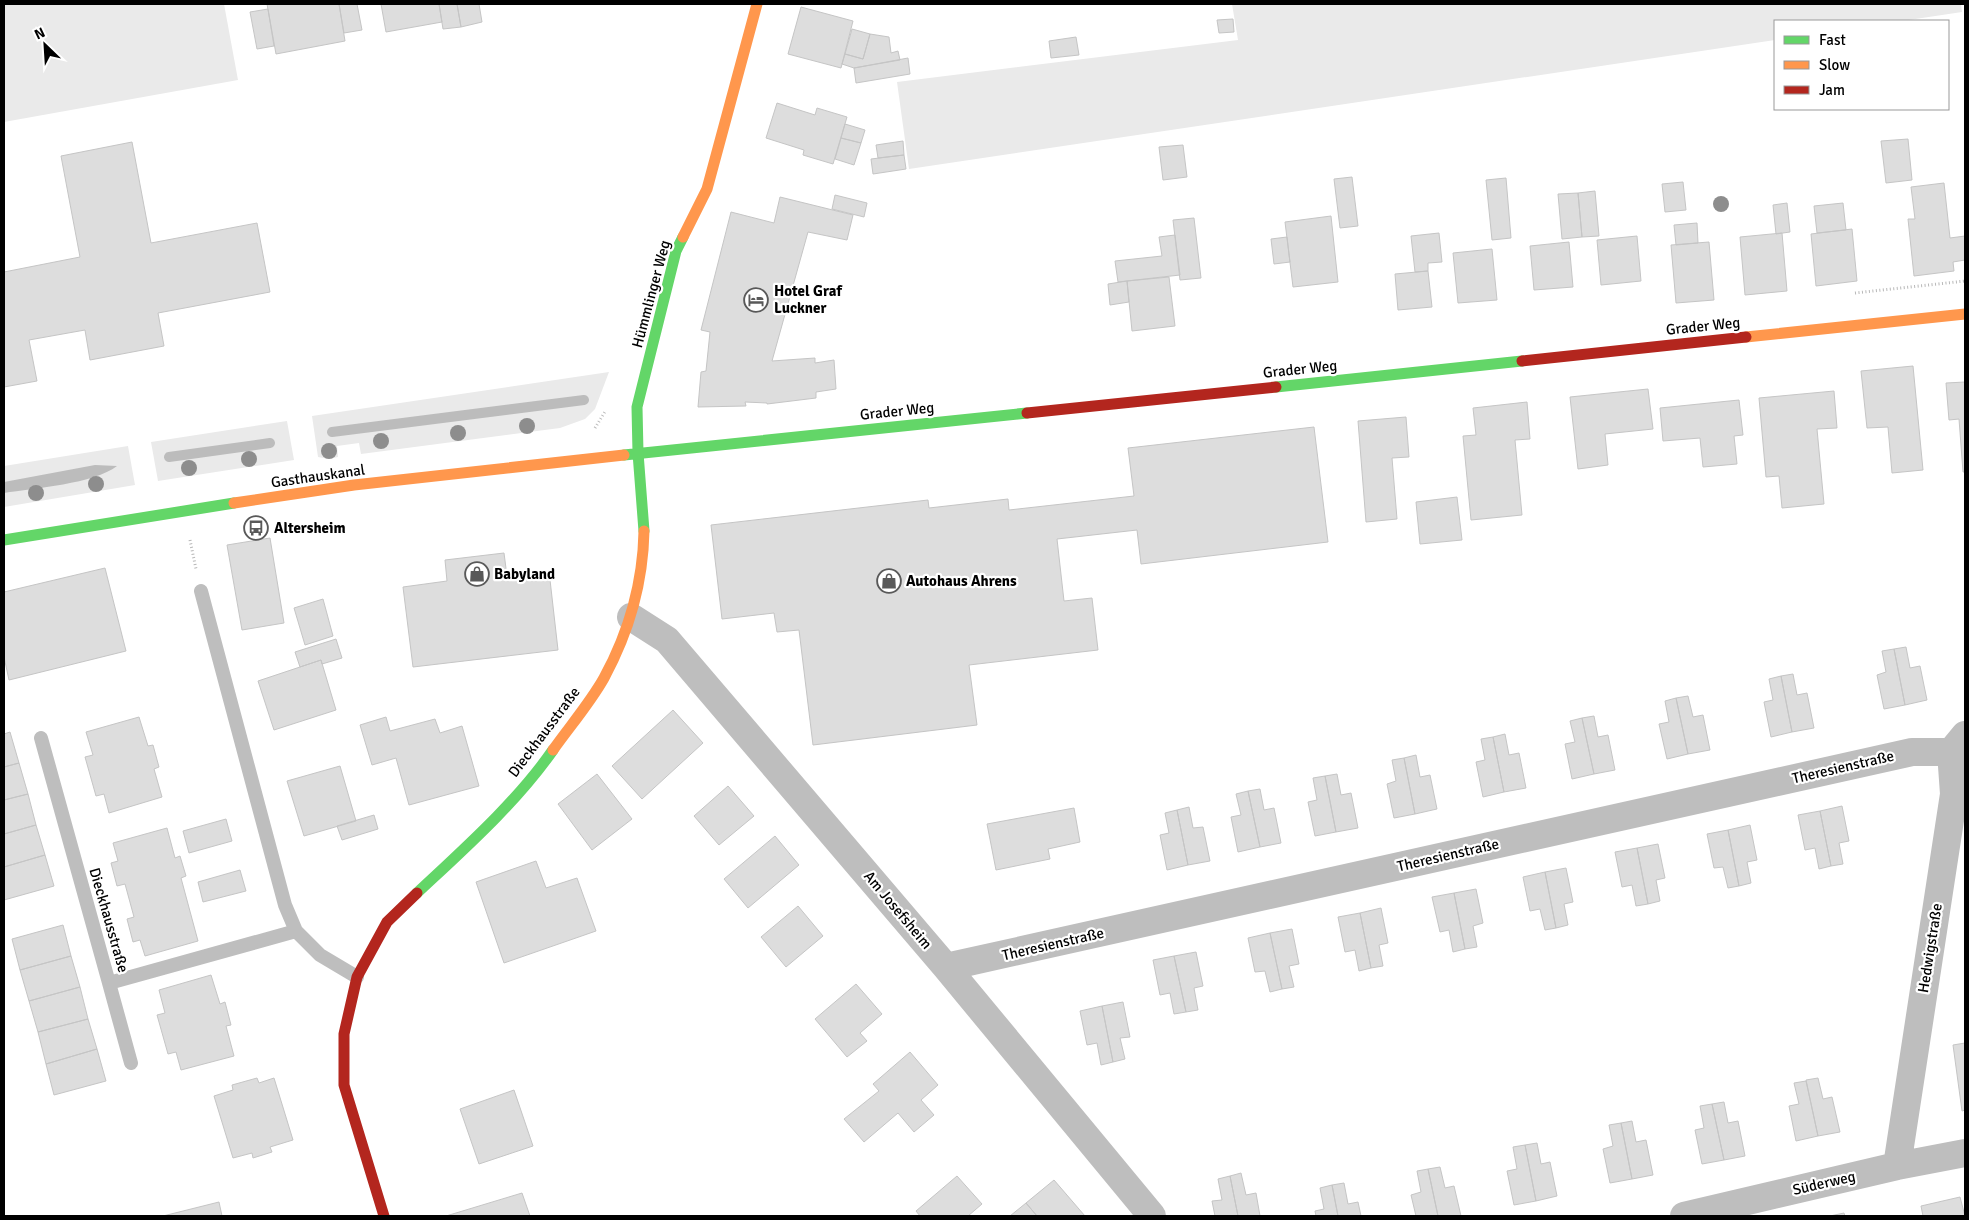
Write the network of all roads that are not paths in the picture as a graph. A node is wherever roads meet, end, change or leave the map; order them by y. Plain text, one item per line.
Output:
1 (757, 4) edge
2 (1965, 314) edge
3 (638, 453) junction
4 (4, 540) edge
5 (201, 591) road end
6 (631, 617) junction
7 (41, 738) dead end
8 (1958, 743) edge
9 (296, 932) junction
10 (946, 967) junction
11 (357, 977) junction
12 (109, 983) junction
13 (131, 1063) dead end
14 (1965, 1153) edge
15 (1897, 1166) junction
16 (384, 1216) edge
17 (1152, 1216) edge
18 (1684, 1216) edge

1 - 3 street, Hümmlinger Weg
2 - 3 street, Grader Weg
3 - 4 street, Gasthauskanal
3 - 6 street, Dieckhausstraße
5 - 9 lane
6 - 10 street, Am Josefsheim
6 - 11 street, Dieckhausstraße
7 - 12 lane, Dieckhausstraße
8 - 10 street, Theresienstraße
8 - 15 street, Hedwigstraße
9 - 11 lane
9 - 12 lane, Dieckhausstraße
10 - 17 street, Am Josefsheim
11 - 16 street, Dieckhausstraße
12 - 13 lane
14 - 15 street, Süderweg
15 - 18 street, Süderweg

